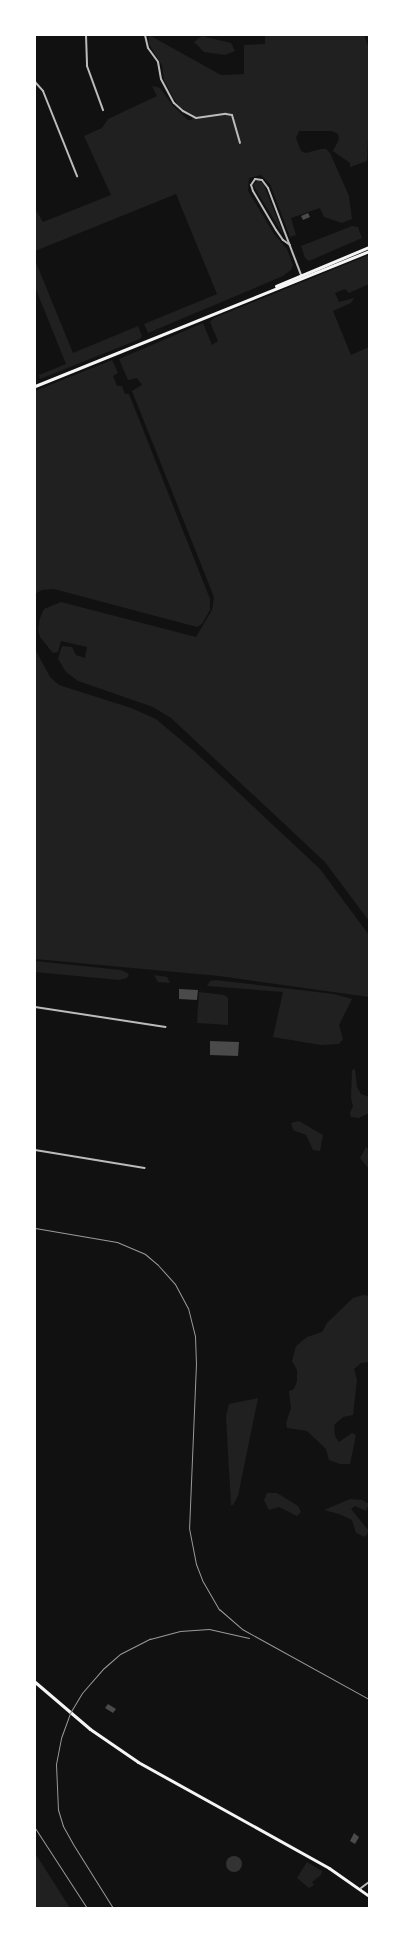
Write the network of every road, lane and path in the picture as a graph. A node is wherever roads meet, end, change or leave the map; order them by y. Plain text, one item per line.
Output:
1 (86, 35) edge
2 (145, 35) edge
3 (35, 82) edge
4 (103, 110) dead end
5 (240, 143) dead end
6 (77, 176) dead end
7 (290, 245) junction
8 (369, 249) edge
9 (302, 277) junction
10 (35, 386) edge
11 (35, 1007) edge
12 (165, 1027) dead end
13 (35, 1150) edge
14 (145, 1168) dead end
15 (35, 1682) edge
16 (369, 1882) edge
17 (361, 1888) junction
18 (369, 1896) edge

1 - 4 street
2 - 5 street
3 - 6 street
7 - 7 street
7 - 9 street
8 - 9 main road
9 - 10 main road
11 - 12 street
13 - 14 street
15 - 17 main road
16 - 17 street
17 - 18 main road

